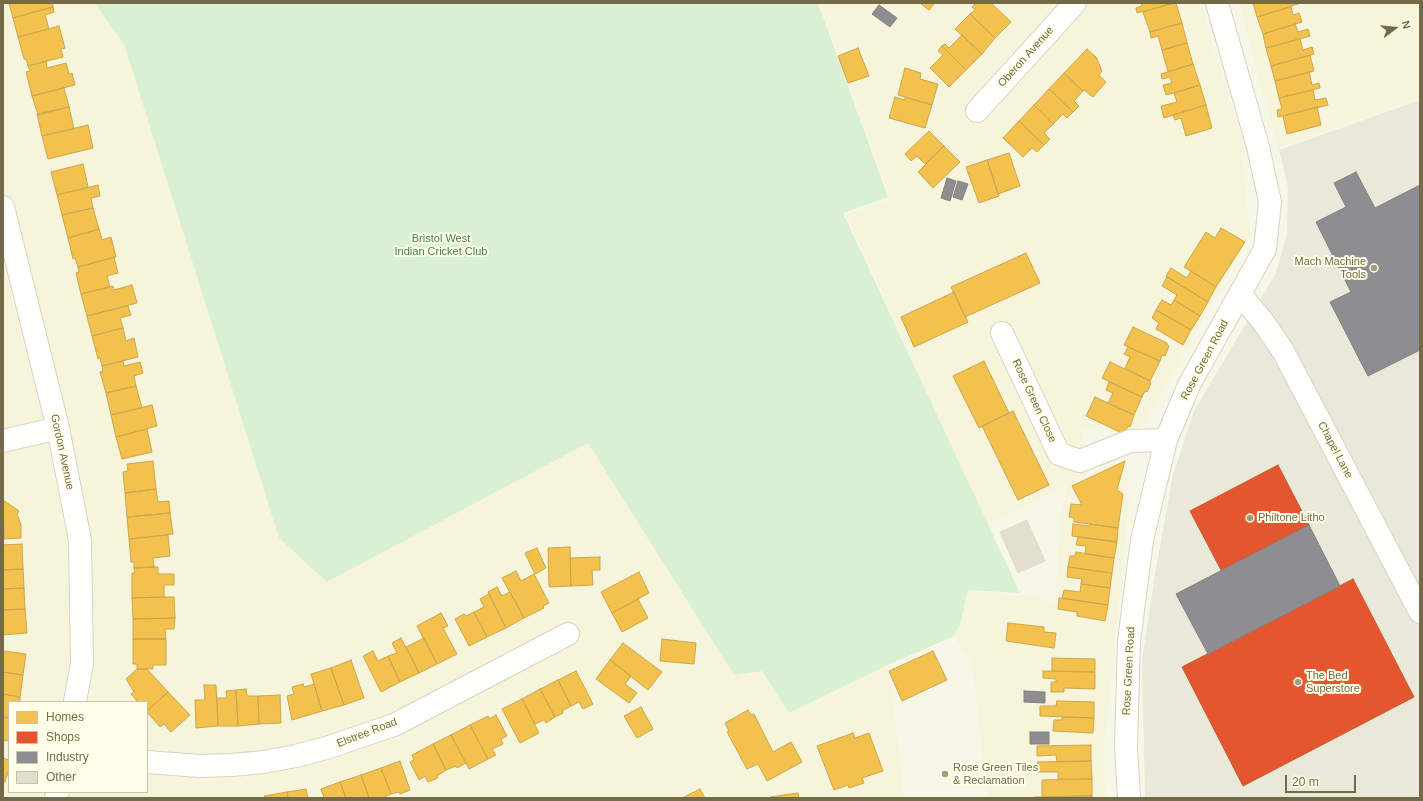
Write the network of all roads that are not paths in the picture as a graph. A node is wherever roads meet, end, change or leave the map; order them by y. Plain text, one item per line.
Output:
1 (1075, 3) edge
2 (1217, 3) edge
3 (977, 111) dead end
4 (3, 207) edge
5 (1240, 294) junction
6 (1002, 333) dead end
7 (58, 428) junction
8 (1166, 440) junction
9 (3, 441) edge
10 (1420, 612) edge
11 (568, 634) dead end
12 (75, 701) edge
13 (148, 762) edge
14 (1129, 798) edge

1 - 3 street, Oberon Avenue
2 - 5 street, Rose Green Road
4 - 7 street, Gordon Avenue
5 - 8 street, Rose Green Road
5 - 10 street, Chapel Lane
6 - 8 street, Rose Green Close
7 - 9 street
7 - 12 street, Gordon Avenue
8 - 14 street, Rose Green Road
11 - 13 street, Elstree Road

